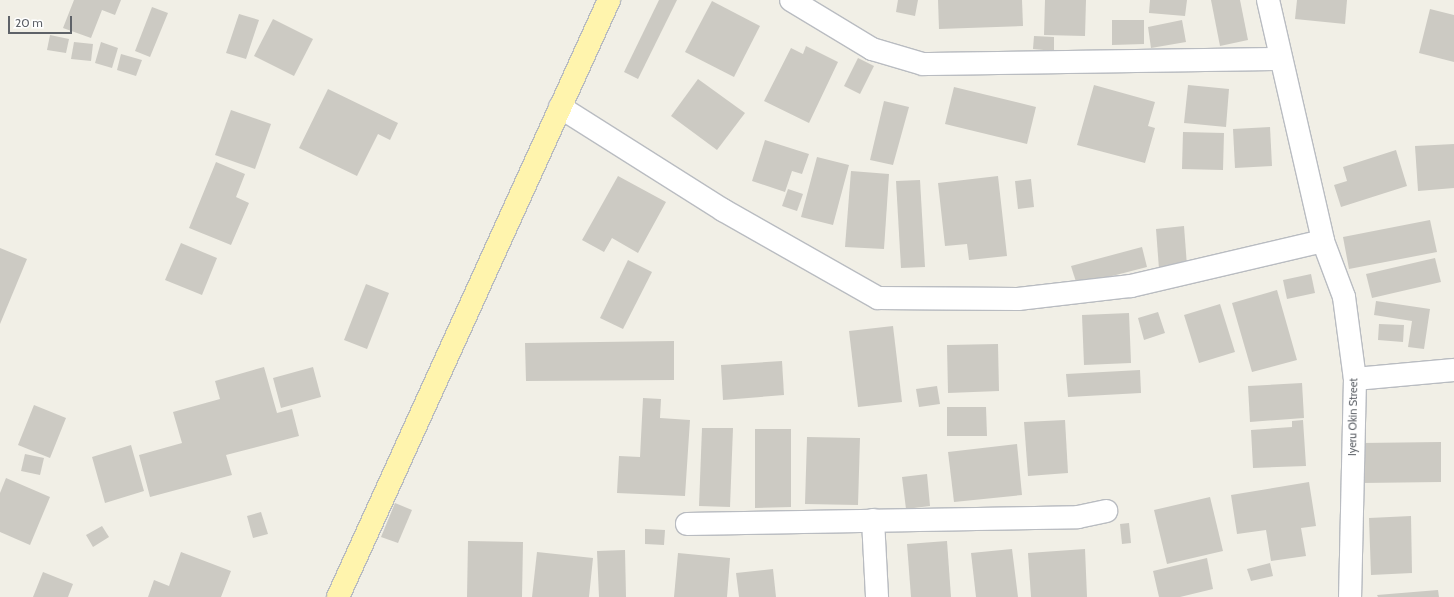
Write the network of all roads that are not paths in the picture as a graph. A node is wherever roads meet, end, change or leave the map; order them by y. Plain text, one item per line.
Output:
1 (609, 0) edge
2 (791, 0) edge
3 (1268, 0) edge
4 (1280, 59) junction
5 (560, 107) junction
6 (1323, 241) junction
7 (1454, 370) edge
8 (1355, 379) junction
9 (1106, 511) dead end
10 (873, 520) junction
11 (687, 524) dead end
12 (338, 597) edge
13 (877, 597) edge
14 (1350, 597) edge

1 - 5 main road
2 - 4 street
3 - 4 street, Iyeru Okin Street
4 - 6 street, Iyeru Okin Street
5 - 6 street
5 - 12 main road
6 - 8 street, Iyeru Okin Street
7 - 8 street
8 - 14 street, Iyeru Okin Street
9 - 10 street
10 - 11 street
10 - 13 street

